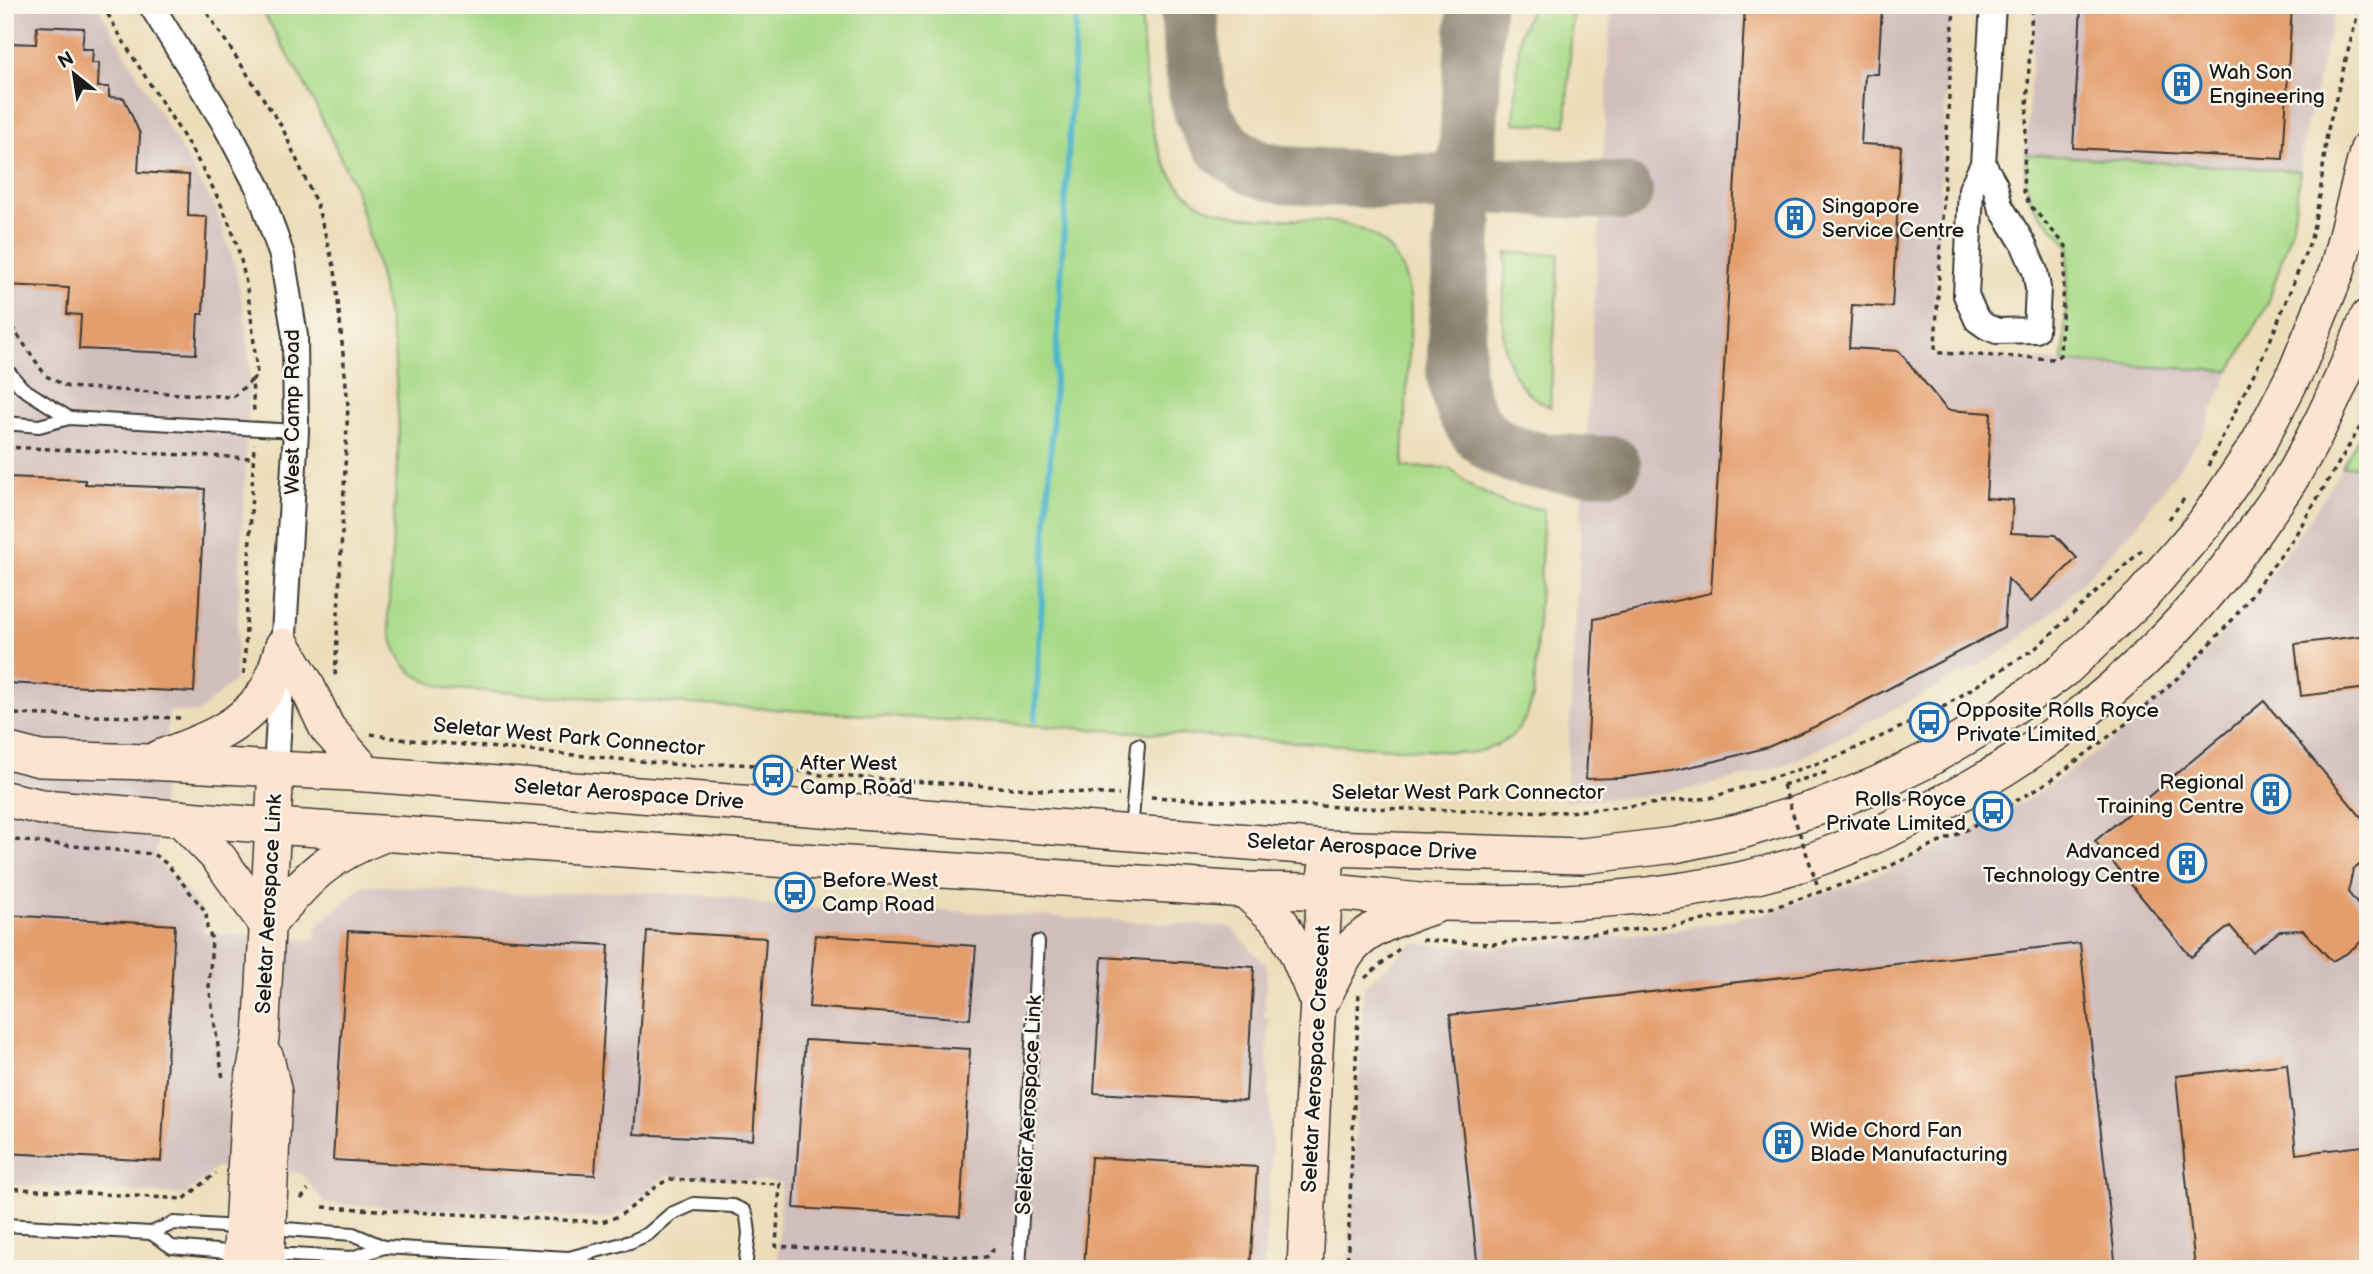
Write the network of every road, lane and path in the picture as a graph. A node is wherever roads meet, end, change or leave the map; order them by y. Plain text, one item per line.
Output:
1 (103, 5) edge
2 (151, 5) edge
3 (1993, 5) edge
4 (2032, 5) edge
5 (2360, 5) edge
6 (2368, 149) edge
7 (1983, 164) junction
8 (2368, 317) edge
9 (5, 321) edge
10 (2055, 359) dead end
11 (5, 368) edge
12 (251, 380) junction
13 (69, 418) junction
14 (5, 423) edge
15 (255, 429) junction
16 (296, 431) junction
17 (5, 447) edge
18 (253, 458) junction
19 (2203, 475) dead end
20 (2188, 494) dead end
21 (2165, 523) dead end
22 (2151, 542) dead end
23 (283, 646) junction
24 (243, 676) dead end
25 (5, 714) edge
26 (189, 718) dead end
27 (362, 730) dead end
28 (1138, 745) dead end
29 (5, 750) edge
30 (1837, 757) junction
31 (149, 762) junction
32 (1841, 768) dead end
33 (276, 769) junction
34 (1829, 772) dead end
35 (367, 774) junction
36 (1134, 796) junction
37 (5, 799) edge
38 (180, 818) junction
39 (273, 826) junction
40 (1131, 833) junction
41 (385, 834) junction
42 (5, 839) edge
43 (1327, 848) junction
44 (1870, 867) dead end
45 (1873, 874) dead end
46 (1817, 884) dead end
47 (1245, 890) junction
48 (1324, 892) junction
49 (1444, 903) junction
50 (267, 925) junction
51 (1038, 942) dead end
52 (1319, 1006) junction
53 (223, 1084) dead end
54 (219, 1168) dead end
55 (5, 1188) edge
56 (308, 1190) dead end
57 (301, 1199) dead end
58 (323, 1207) dead end
59 (5, 1225) edge
60 (151, 1233) junction
61 (384, 1247) junction
62 (994, 1248) dead end
63 (254, 1250) edge
64 (568, 1258) junction
65 (5, 1262) edge
66 (124, 1269) edge
67 (598, 1269) edge
68 (745, 1269) edge
69 (1019, 1269) edge
70 (1305, 1269) edge

1 - 12 path
2 - 16 street, West Camp Road
3 - 7 street
4 - 10 path
5 - 19 path
6 - 43 street, Seletar Aerospace Drive
7 - 7 street
8 - 49 street
9 - 12 path
11 - 13 lane
12 - 15 path
13 - 14 lane
13 - 15 lane
15 - 16 lane
15 - 18 path
16 - 23 street, West Camp Road
17 - 18 path
18 - 24 path
20 - 21 path
22 - 30 path, Seletar West Park Connector
23 - 31 street
23 - 33 street, West Camp Road
23 - 35 street
25 - 26 path
27 - 36 path, Seletar West Park Connector
28 - 36 lane
29 - 31 street, Seletar Aerospace Drive
30 - 32 path
30 - 36 path, Seletar West Park Connector
31 - 33 street, Seletar Aerospace Drive
33 - 35 street, Seletar Aerospace Drive
33 - 39 street, Seletar Aerospace Link
34 - 46 path, bridge
35 - 40 street, Seletar Aerospace Drive
36 - 40 lane
37 - 38 street
38 - 39 street
38 - 50 street
39 - 41 street
39 - 50 street, Seletar Aerospace Link
40 - 43 street, Seletar Aerospace Drive
41 - 47 street
41 - 50 street
42 - 53 path
43 - 48 street, Seletar Aerospace Crescent
44 - 45 path
47 - 48 street
47 - 52 street
48 - 49 street
48 - 52 street, Seletar Aerospace Crescent
49 - 52 street
50 - 63 street, Seletar Aerospace Link
51 - 69 lane, Seletar Aerospace Link
52 - 70 street, Seletar Aerospace Crescent
54 - 55 path
56 - 57 path
58 - 62 path
59 - 60 lane
60 - 63 lane
60 - 63 lane
61 - 63 lane
61 - 63 lane
61 - 64 lane
64 - 67 lane
64 - 68 lane
65 - 66 path

